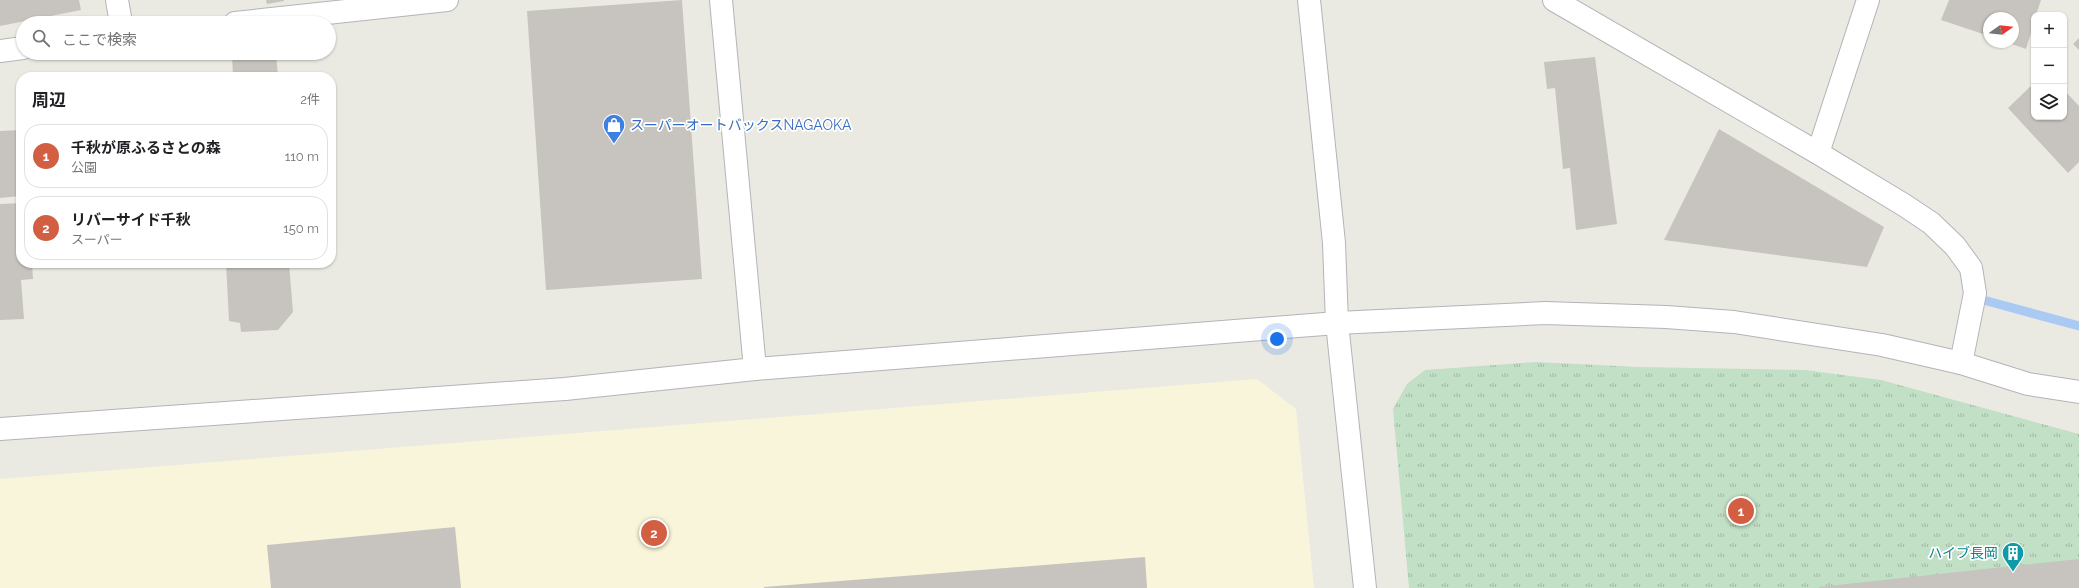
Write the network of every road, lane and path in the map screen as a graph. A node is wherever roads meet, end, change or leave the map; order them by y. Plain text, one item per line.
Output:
1 (116, 0) edge
2 (447, 0) edge
3 (721, 0) edge
4 (1308, 0) edge
5 (1554, 0) edge
6 (1868, 0) edge
7 (420, 2) edge
8 (119, 16) edge
9 (297, 16) edge
10 (16, 49) edge
11 (0, 51) edge
12 (1818, 153) junction
13 (1337, 322) junction
14 (1961, 363) junction
15 (755, 369) junction
16 (2028, 384) junction
17 (2079, 392) edge
18 (2079, 404) edge
19 (0, 429) edge
20 (1365, 588) edge

1 - 8 street
2 - 7 street
3 - 15 street
4 - 13 street
5 - 12 street
6 - 12 street
7 - 9 street
10 - 11 street
12 - 14 street
13 - 14 street
13 - 15 street
13 - 20 street
14 - 16 street
15 - 19 street
16 - 17 street
16 - 18 street

